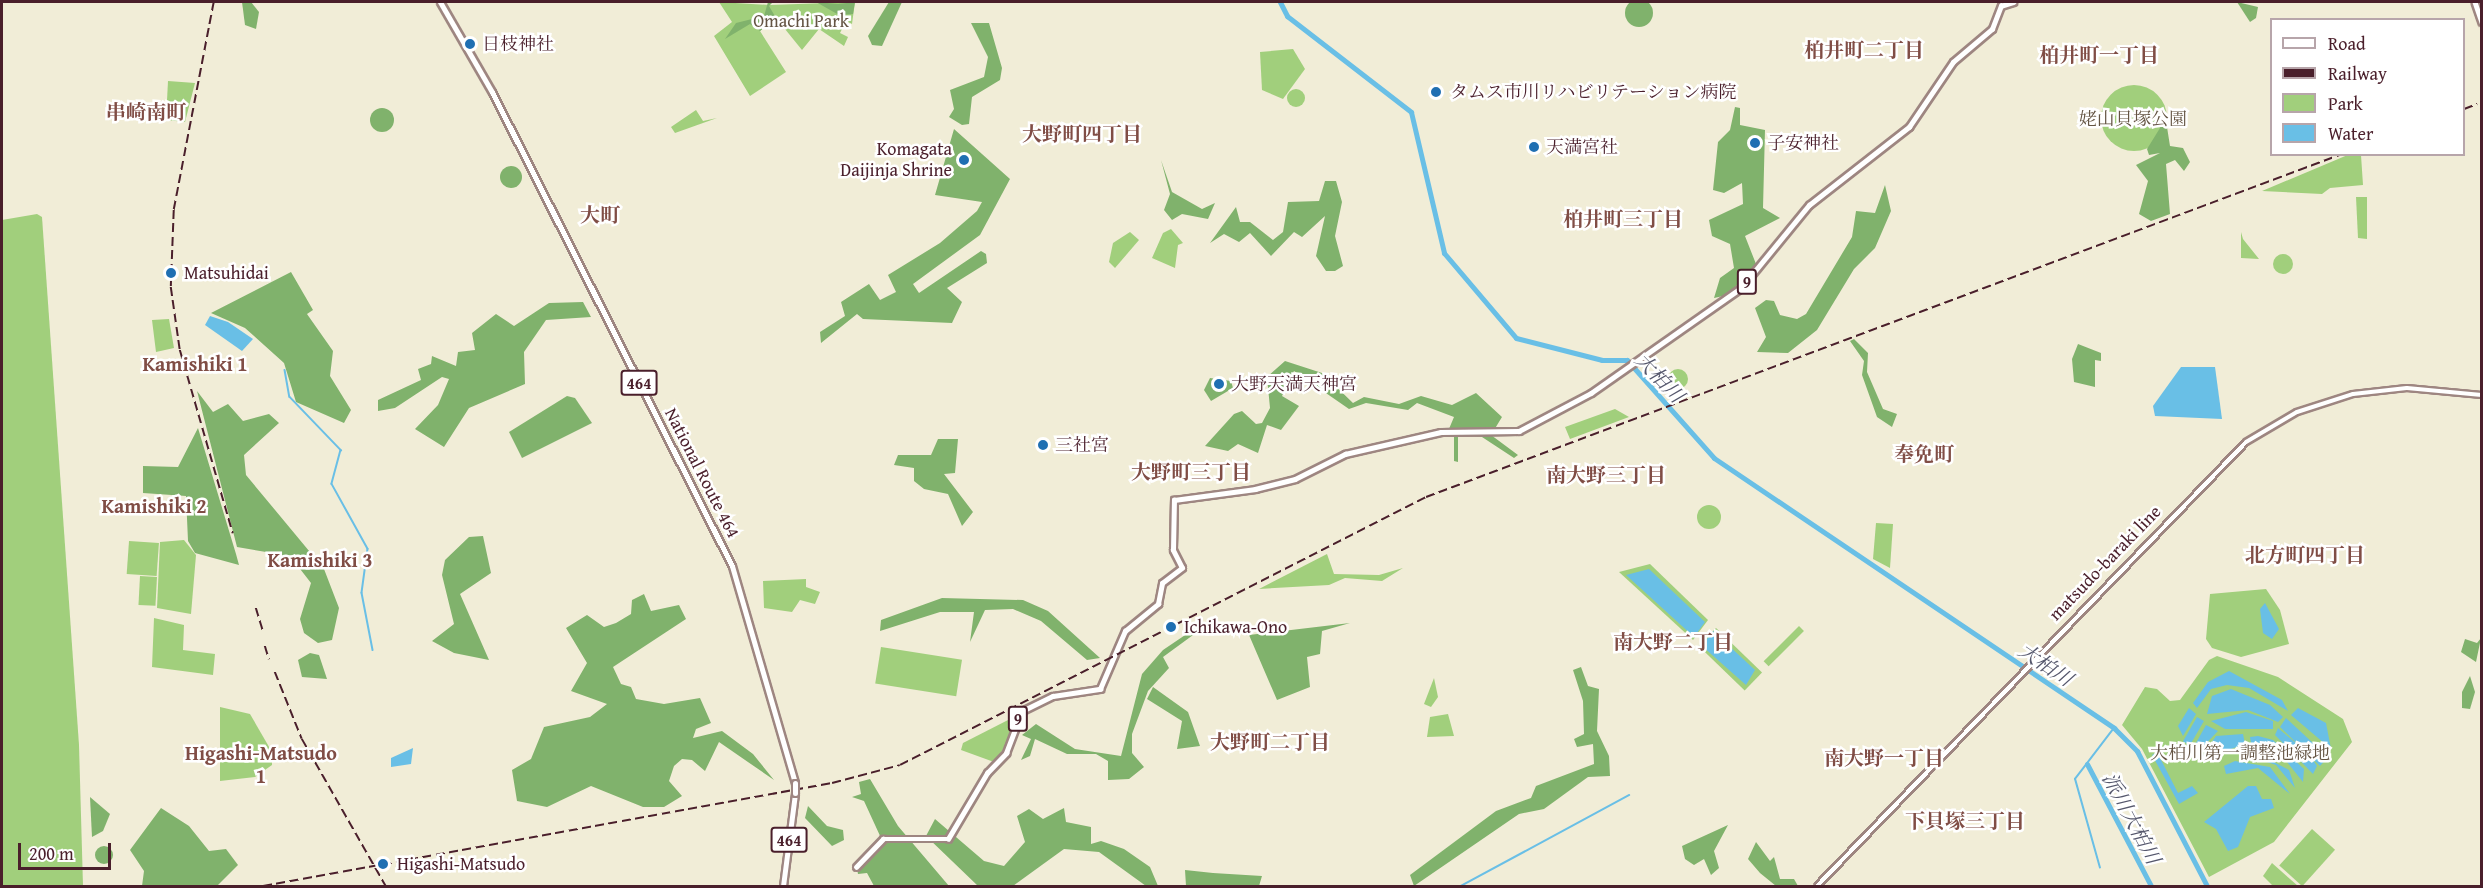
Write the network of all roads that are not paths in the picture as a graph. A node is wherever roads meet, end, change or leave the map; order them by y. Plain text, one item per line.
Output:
1 (440, 2) edge
2 (2013, 2) edge
3 (2475, 2) edge
4 (2481, 22) edge
5 (2481, 395) edge
6 (856, 867) dead end
7 (783, 886) edge
8 (1817, 886) edge

1 - 7 highway, National Route 464 / 464, bridge
2 - 6 main road, 9
3 - 4 main road
5 - 8 main road, matsudo-baraki line

